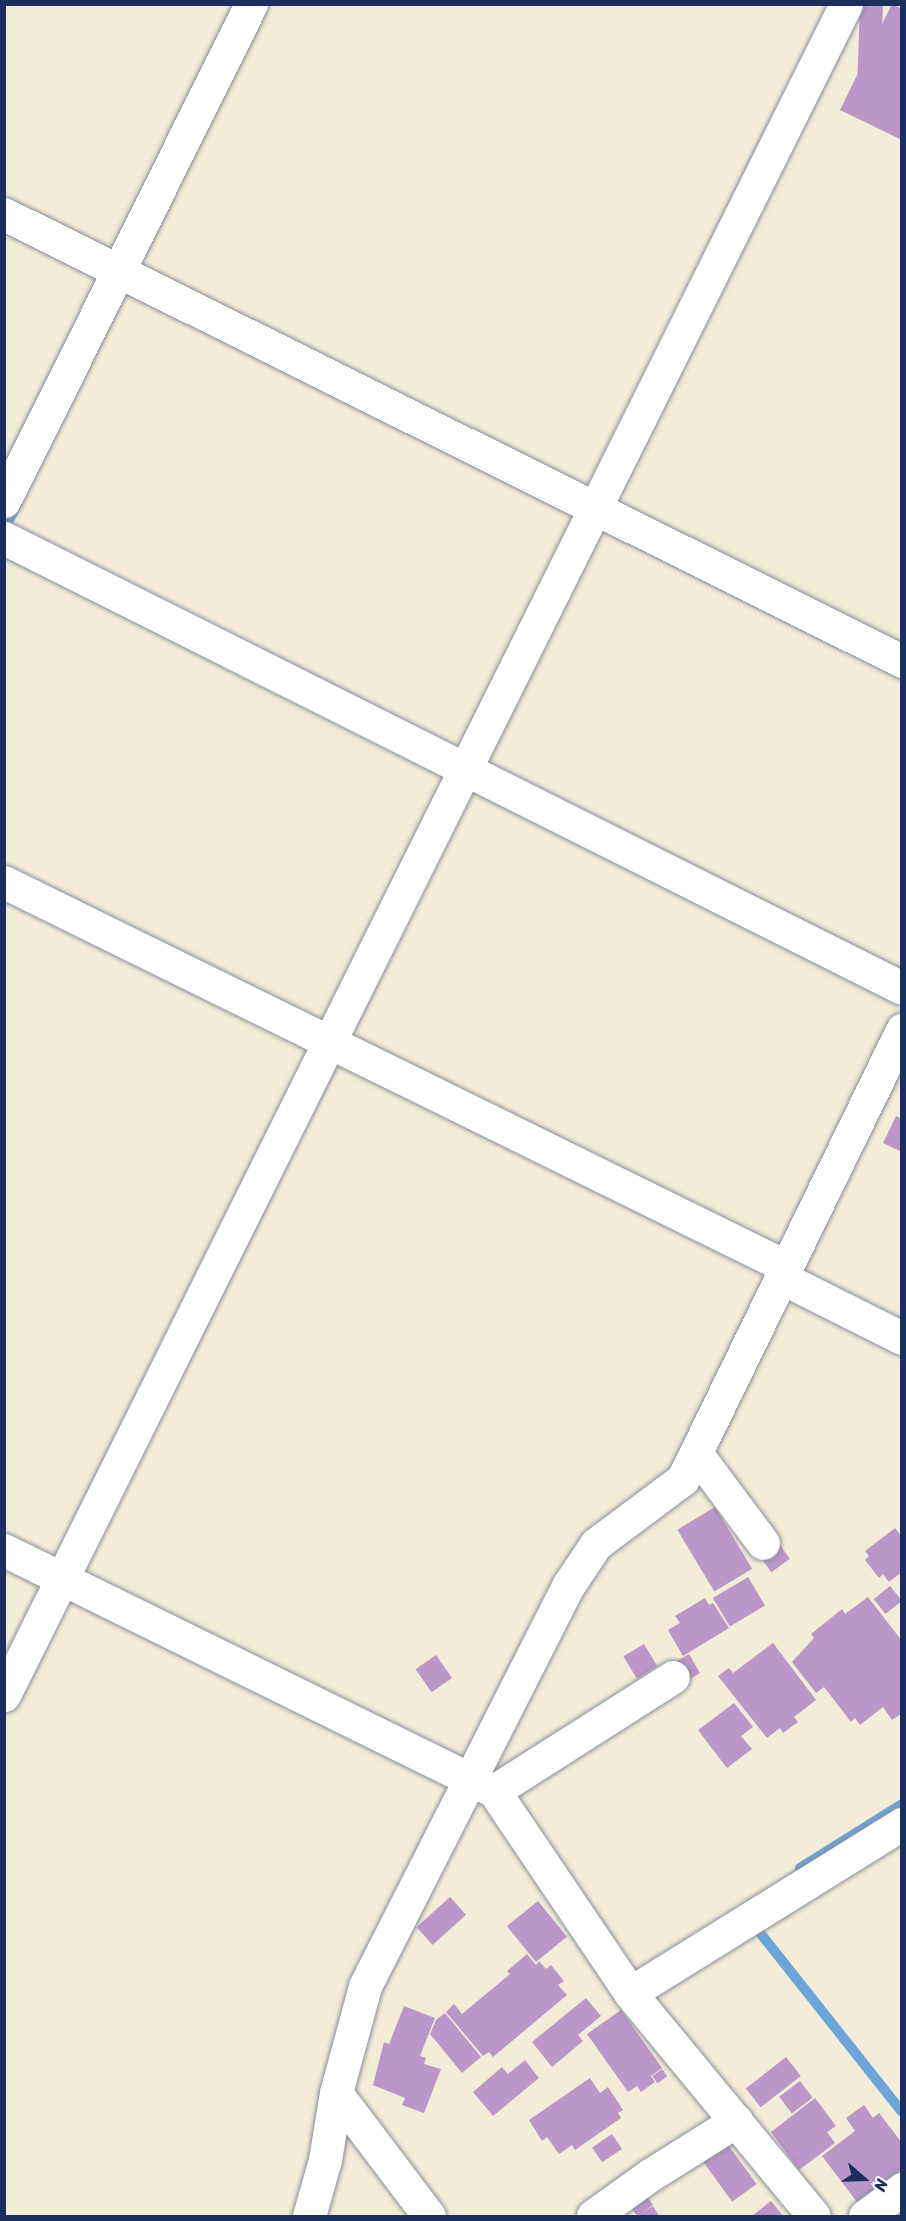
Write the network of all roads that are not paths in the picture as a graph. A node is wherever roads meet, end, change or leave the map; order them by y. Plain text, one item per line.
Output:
1 (251, 4) edge
2 (822, 4) edge
3 (846, 4) edge
4 (4, 214) edge
5 (119, 271) junction
6 (4, 501) edge
7 (585, 503) junction
8 (4, 538) edge
9 (902, 662) edge
10 (456, 762) junction
11 (4, 882) edge
12 (902, 988) edge
13 (902, 1030) edge
14 (320, 1036) junction
15 (782, 1271) junction
16 (902, 1338) edge
17 (696, 1453) junction
18 (763, 1544) dead end
19 (4, 1550) edge
20 (53, 1574) junction
21 (4, 1647) edge
22 (673, 1677) dead end
23 (4, 1695) edge
24 (482, 1785) junction
25 (902, 1824) edge
26 (630, 1993) junction
27 (336, 2093) junction
28 (736, 2121) junction
29 (902, 2189) edge
30 (309, 2217) edge
31 (429, 2217) edge
32 (593, 2217) edge
33 (814, 2217) edge
34 (865, 2217) edge

1 - 5 street
2 - 7 street
3 - 7 street
4 - 5 street
5 - 6 street
5 - 7 street
7 - 9 street
7 - 10 street
8 - 10 street
10 - 12 street
10 - 14 street
11 - 14 street
13 - 15 street
14 - 15 street
14 - 20 street
15 - 16 street
15 - 17 street
17 - 18 street
17 - 24 street
19 - 20 street
20 - 21 street
20 - 23 street
20 - 24 street
22 - 24 street
24 - 26 street
24 - 27 street
25 - 26 street
26 - 28 street
27 - 30 street
27 - 31 street
28 - 32 street
28 - 33 street
29 - 34 street

